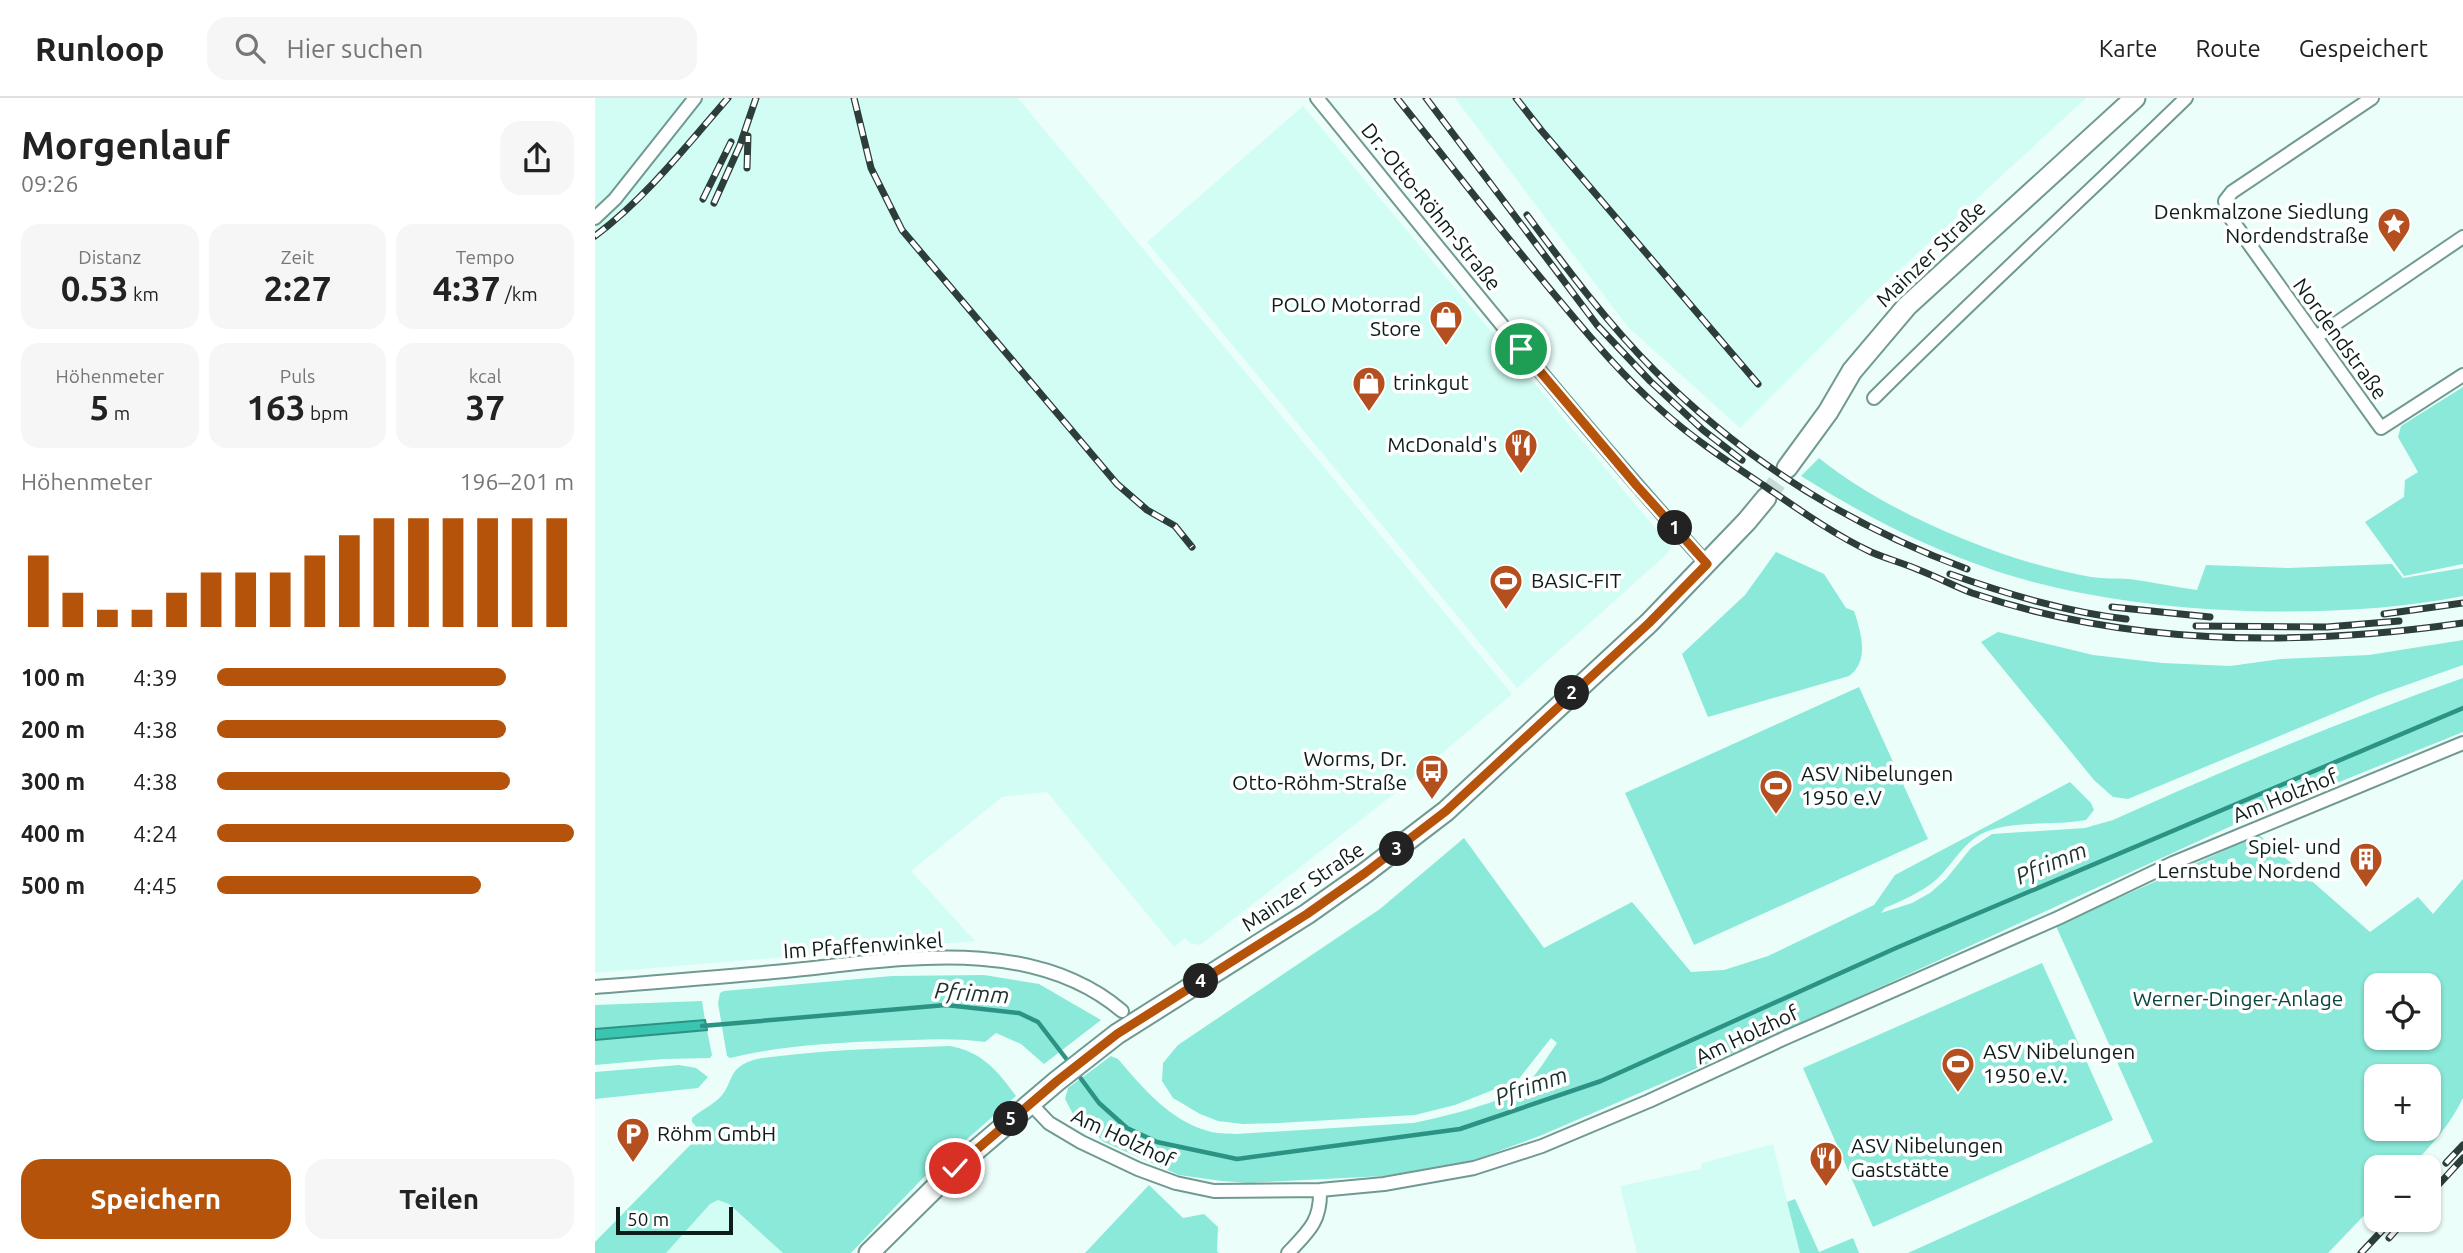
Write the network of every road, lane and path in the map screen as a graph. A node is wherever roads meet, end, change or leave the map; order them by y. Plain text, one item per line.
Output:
1 (695, 98) edge
2 (1317, 98) edge
3 (2135, 98) edge
4 (2186, 98) edge
5 (2372, 98) edge
6 (595, 218) edge
7 (2463, 237) edge
8 (2316, 337) junction
9 (2463, 375) edge
10 (1874, 398) dead end
11 (1787, 468) tunnel mouth
12 (1766, 498) tunnel mouth
13 (1707, 564) junction
14 (2463, 743) edge
15 (595, 987) edge
16 (1128, 1018) junction
17 (1030, 1103) junction
18 (1320, 1190) junction
19 (869, 1253) edge
20 (1288, 1253) edge

1 - 6 street
2 - 13 street, Dr.-Otto-Röhm-Straße
3 - 11 main road, Mainzer Straße
4 - 10 street
5 - 8 street, Nordendstraße
7 - 8 street
8 - 9 street, Nordendstraße
12 - 13 main road, Mainzer Straße
13 - 16 main road, Mainzer Straße
14 - 18 street, Am Holzhof
15 - 16 street, Im Pfaffenwinkel
16 - 17 main road, Mainzer Straße
17 - 18 street, Am Holzhof
17 - 19 main road, Mainzer Straße
18 - 20 street

